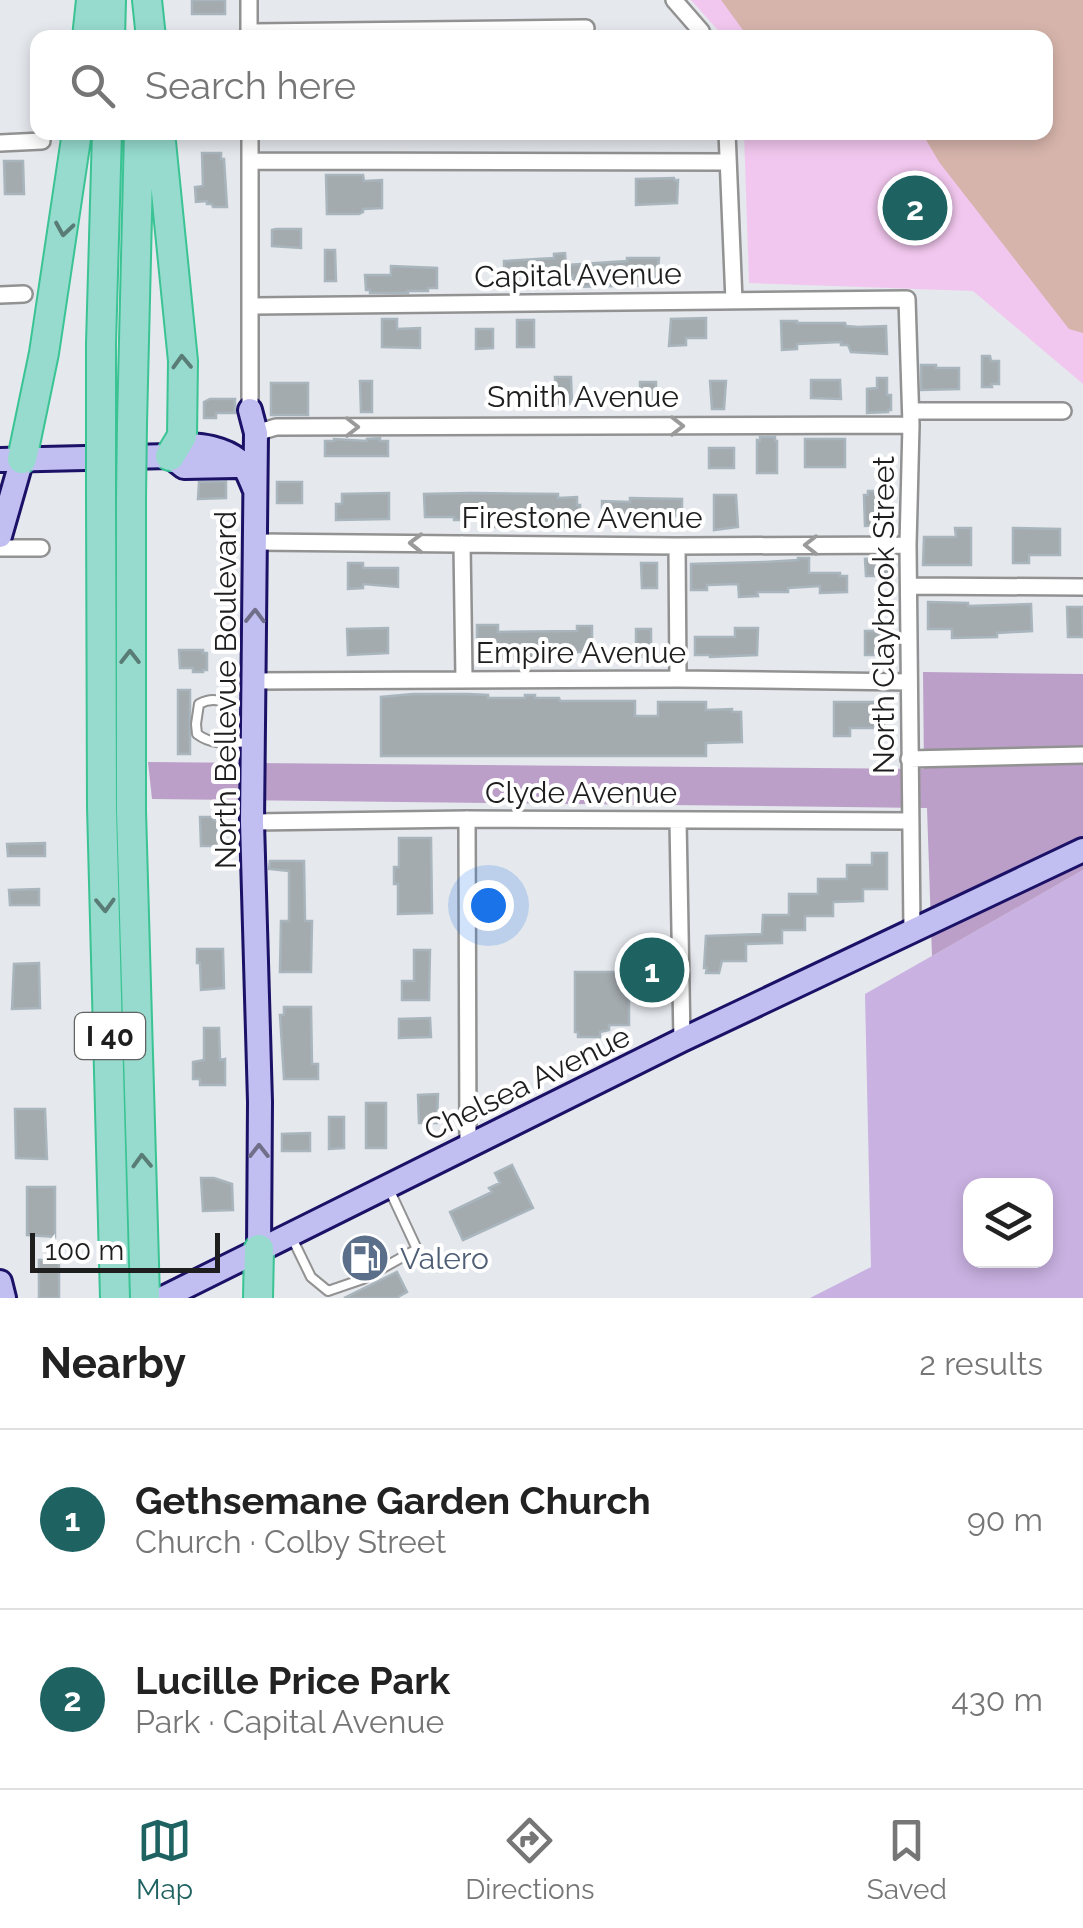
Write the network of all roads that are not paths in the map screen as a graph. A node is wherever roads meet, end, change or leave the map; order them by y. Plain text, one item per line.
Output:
1 (92, 0) edge
2 (111, 0) edge
3 (145, 0) edge
4 (249, 0) edge
5 (674, 0) edge
6 (586, 28) dead end
7 (88, 30) edge
8 (110, 30) edge
9 (143, 30) edge
10 (150, 30) edge
11 (249, 30) edge
12 (474, 30) edge
13 (700, 30) edge
14 (76, 140) edge
15 (107, 140) edge
16 (139, 140) edge
17 (161, 140) edge
18 (250, 140) edge
19 (726, 140) edge
20 (42, 141) dead end
21 (0, 143) edge
22 (251, 161) junction
23 (726, 162) junction
24 (24, 294) dead end
25 (0, 295) edge
26 (907, 298) joint
27 (734, 300) junction
28 (250, 306) junction
29 (250, 410) junction
30 (1063, 411) dead end
31 (911, 418) junction
32 (199, 446) junction
33 (251, 447) junction
34 (170, 456) junction
35 (11, 460) edge
36 (0, 536) edge
37 (256, 542) junction
38 (462, 544) junction
39 (908, 545) junction
40 (677, 546) junction
41 (0, 548) edge
42 (41, 548) dead end
43 (909, 586) junction
44 (1083, 586) edge
45 (678, 679) junction
46 (464, 680) junction
47 (254, 681) junction
48 (909, 682) junction
49 (253, 742) junction
50 (228, 743) junction
51 (1083, 755) edge
52 (909, 759) junction
53 (466, 819) junction
54 (678, 820) junction
55 (910, 821) junction
56 (252, 822) junction
57 (1083, 850) edge
58 (912, 931) junction
59 (682, 1040) junction
60 (468, 1146) junction
61 (387, 1186) junction
62 (290, 1234) junction
63 (259, 1249) junction
64 (0, 1282) edge
65 (4, 1298) edge
66 (115, 1298) edge
67 (145, 1298) edge
68 (163, 1298) edge
69 (258, 1298) edge

1 - 7 highway
2 - 8 highway
3 - 9 highway
3 - 10 highway
4 - 11 street
5 - 13 street
6 - 12 street
14 -> 35 highway
15 -> 66 highway, I 40, bridge
67 -> 16 highway, I 40, bridge
34 -> 17 highway
18 - 22 street, North Bellevue Boulevard
19 - 23 street
20 - 21 street
22 - 23 street
22 - 28 street, North Bellevue Boulevard
23 - 27 street
24 - 25 street
26 - 27 street, Capital Avenue
26 - 31 street, North Claybrook Street
27 - 28 street, Capital Avenue
28 - 29 street, North Bellevue Boulevard
29 - 32 main road
29 - 33 main road, North Bellevue Boulevard
30 - 31 street, Smith Avenue
33 -> 31 street, Smith Avenue
31 - 39 street, North Claybrook Street
32 - 33 main road, Smith Avenue
32 - 34 main road, Smith Avenue
33 - 34 main road, Smith Avenue
33 - 37 main road, North Bellevue Boulevard
34 - 35 main road, Smith Avenue
35 - 36 main road
38 -> 37 street, Firestone Avenue
47 -> 37 main road, North Bellevue Boulevard
38 - 40 street, Firestone Avenue
38 - 46 street
39 -> 40 street, Firestone Avenue
39 - 43 street, North Claybrook Street
40 - 45 street
41 - 42 street
43 - 44 street
43 - 48 street, North Claybrook Street
45 - 46 street, Empire Avenue
45 - 48 street, Empire Avenue
46 - 47 street, Empire Avenue
47 - 49 main road, North Bellevue Boulevard
48 - 52 street, North Claybrook Street
49 - 50 lane
49 - 56 main road, North Bellevue Boulevard
50 - 50 lane
51 - 52 street
52 - 55 street, North Claybrook Street
53 - 54 street, Clyde Avenue
53 - 56 street, Clyde Avenue
53 - 60 street
54 - 55 street, Clyde Avenue
54 - 59 street
55 - 58 street, North Claybrook Street
63 -> 56 main road, North Bellevue Boulevard
57 - 58 main road, Chelsea Avenue
58 - 59 main road, Chelsea Avenue
59 - 60 main road, Chelsea Avenue
60 - 61 main road, Chelsea Avenue
61 - 62 main road, Chelsea Avenue
61 - 62 lane
62 - 63 main road, Chelsea Avenue
63 - 68 main road, Chelsea Avenue
63 - 69 highway
64 - 65 main road

